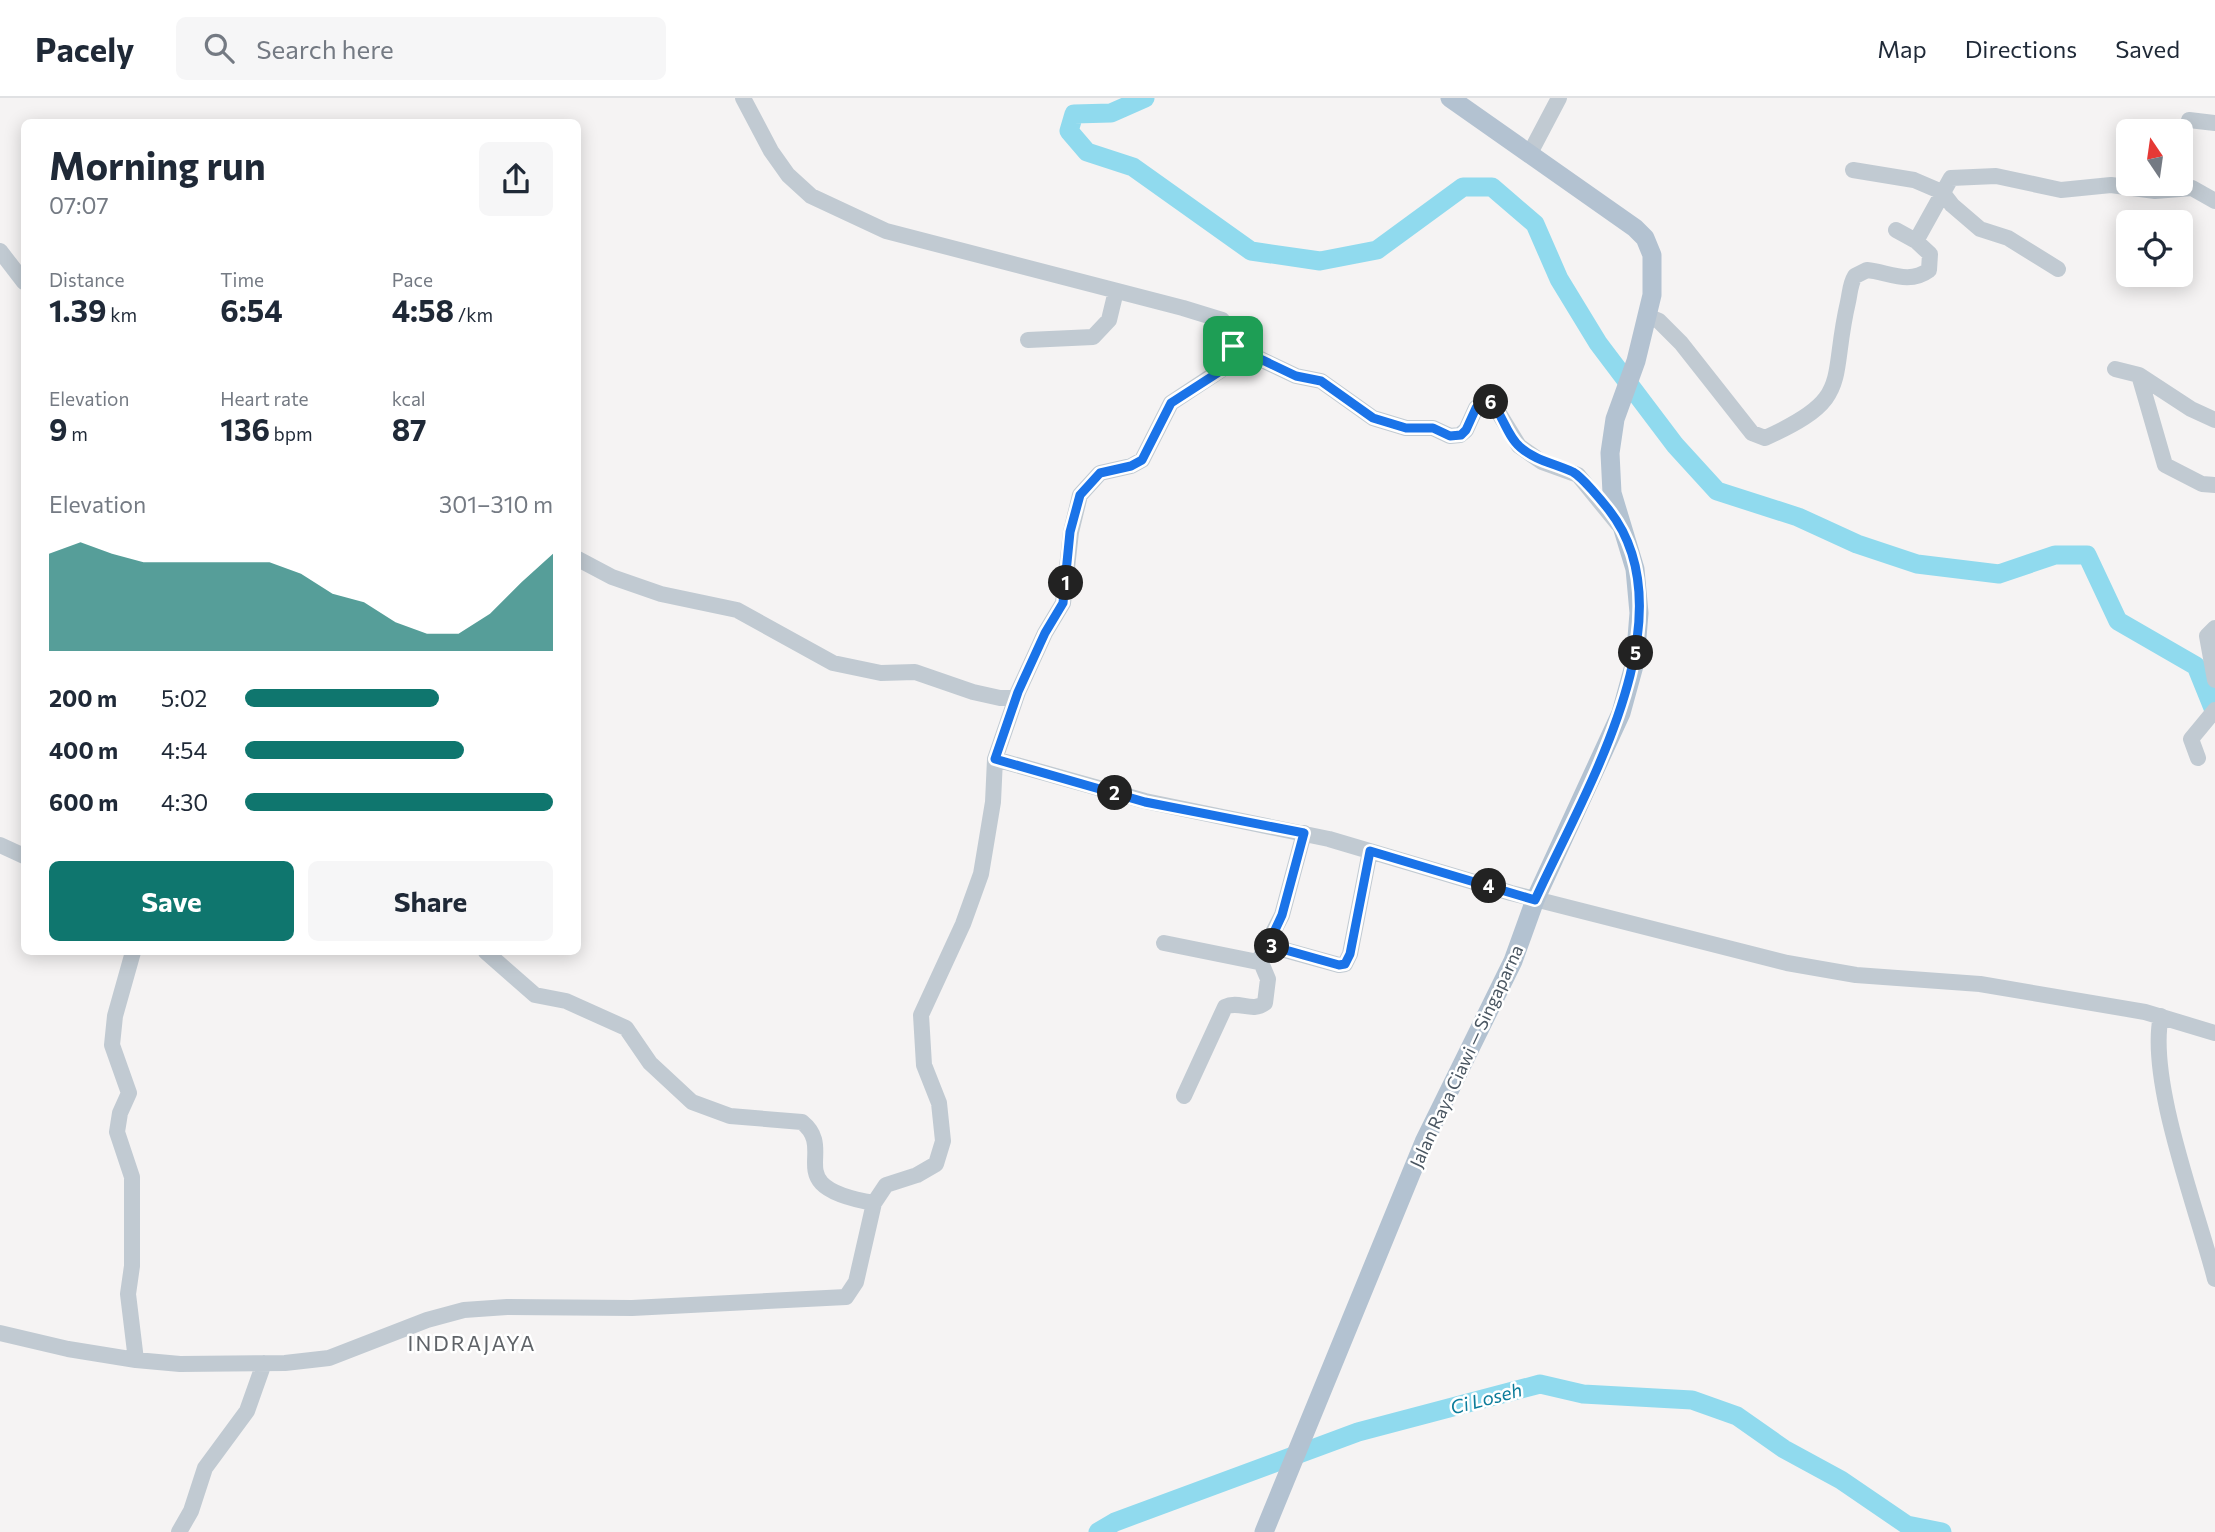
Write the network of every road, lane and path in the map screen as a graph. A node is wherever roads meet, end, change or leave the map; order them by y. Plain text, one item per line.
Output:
1 (743, 98) edge
2 (1450, 98) edge
3 (1559, 98) edge
4 (2193, 120) edge
5 (2215, 122) edge
6 (1530, 155) junction
7 (1853, 170) dead end
8 (1942, 192) junction
9 (2215, 201) edge
10 (1896, 230) dead end
11 (1916, 241) junction
12 (0, 251) edge
13 (2058, 269) dead end
14 (21, 278) edge
15 (1116, 292) junction
16 (1647, 316) junction
17 (1028, 340) dead end
18 (1233, 346) junction
19 (2115, 369) dead end
20 (2139, 375) junction
21 (2215, 420) edge
22 (2215, 485) edge
23 (1627, 537) junction
24 (581, 561) edge
25 (2215, 628) edge
26 (2215, 680) edge
27 (1016, 698) junction
28 (2212, 715) edge
29 (2198, 758) dead end
30 (995, 759) junction
31 (1304, 833) junction
32 (0, 845) edge
33 (1370, 851) junction
34 (21, 855) edge
35 (1535, 900) junction
36 (1164, 943) dead end
37 (1264, 952) junction
38 (132, 955) edge
39 (489, 955) edge
40 (2161, 1016) junction
41 (2215, 1033) edge
42 (1184, 1096) dead end
43 (874, 1203) junction
44 (2212, 1253) edge
45 (2215, 1279) edge
46 (0, 1333) edge
47 (136, 1360) junction
48 (264, 1363) junction
49 (179, 1532) edge
50 (1264, 1532) edge

1 - 15 street
2 - 6 main road, Jalan Raya Ciawi — Singaparna
3 - 6 street
4 - 5 street
6 - 16 main road, Jalan Raya Ciawi — Singaparna
7 - 8 street
8 - 9 street
8 - 11 street
8 - 13 street
10 - 11 street
11 - 16 street
12 - 14 street
15 - 17 street
15 - 18 street
16 - 23 main road, Jalan Raya Ciawi — Singaparna
18 - 23 street
18 - 27 street
19 - 20 street
20 - 21 street
20 - 22 street
23 - 35 main road, Jalan Raya Ciawi — Singaparna
24 - 27 street
25 - 26 street
27 - 30 street
28 - 29 street
30 - 31 street
30 - 43 street
31 - 33 street
31 - 37 street
32 - 34 street
33 - 35 street
33 - 37 street
35 - 40 street
35 - 50 main road, Jalan Raya Ciawi — Singaparna
36 - 37 street
37 - 42 street
38 - 47 street
39 - 43 street
40 - 41 street
40 - 44 street
43 - 48 street
44 - 45 street
46 - 47 street
47 - 48 street
48 - 49 street

